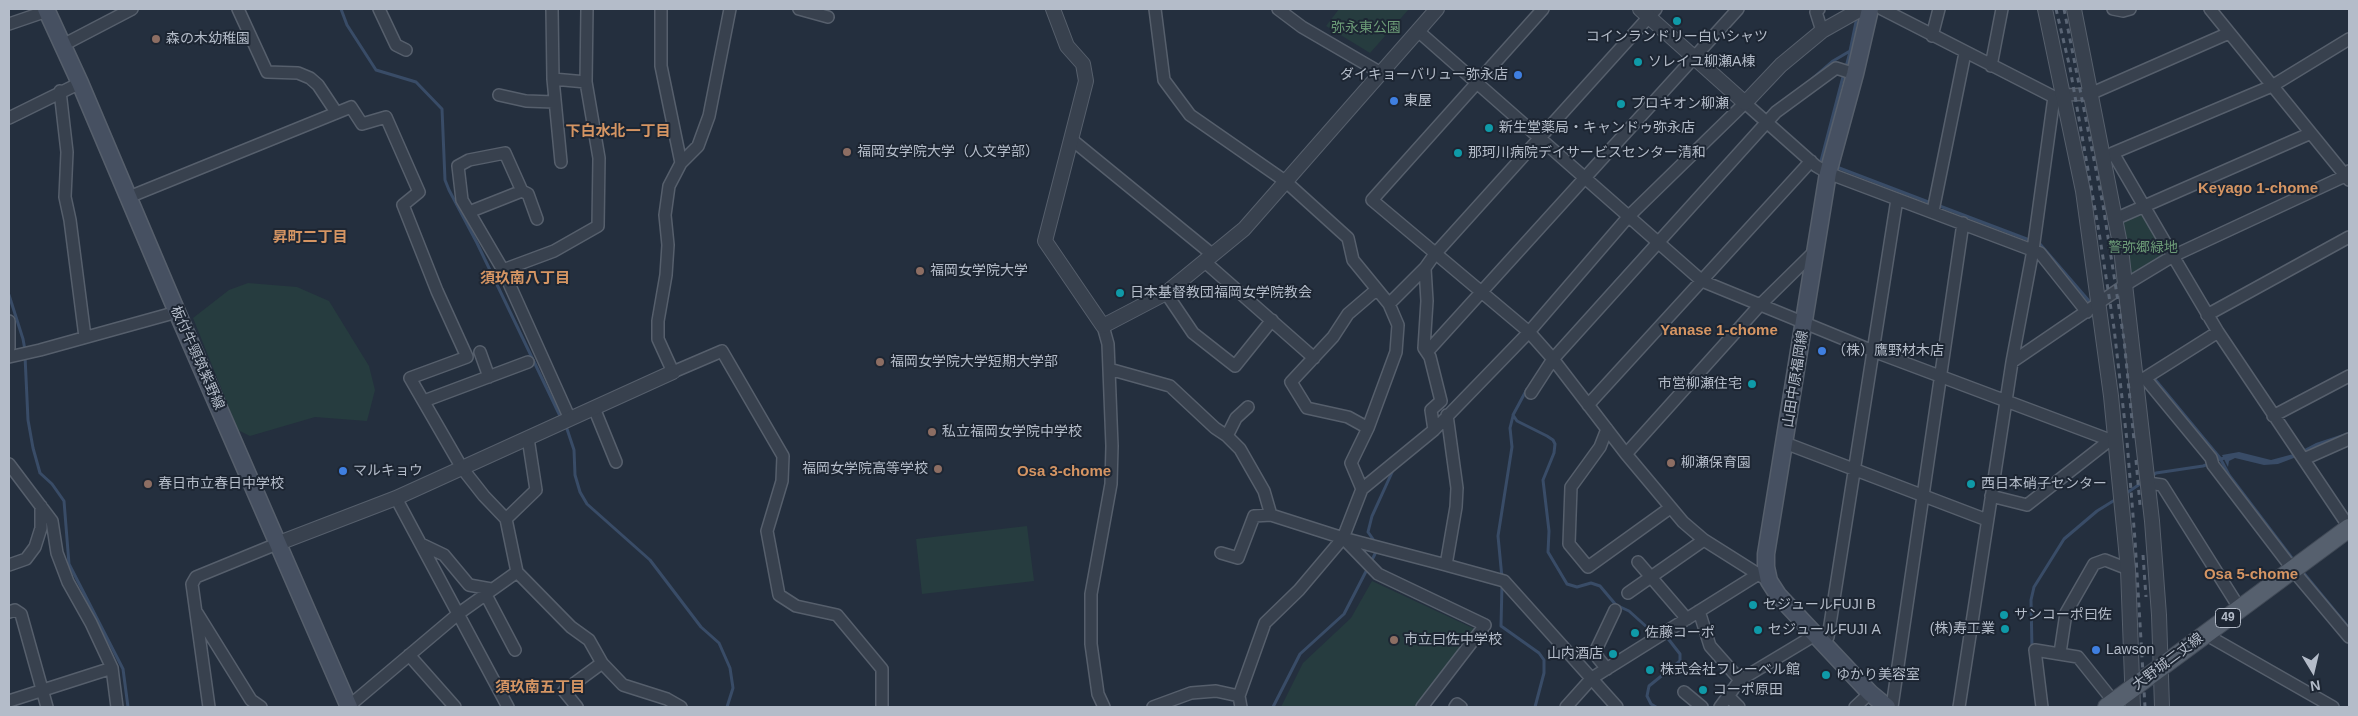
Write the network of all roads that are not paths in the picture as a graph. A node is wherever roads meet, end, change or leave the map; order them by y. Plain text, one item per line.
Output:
1 (132, 9) edge
2 (238, 9) edge
3 (379, 9) edge
4 (552, 9) edge
5 (587, 9) edge
6 (660, 9) edge
7 (730, 9) edge
8 (799, 9) edge
9 (1053, 9) edge
10 (1155, 9) edge
11 (1278, 9) edge
12 (1437, 9) edge
13 (1544, 9) edge
14 (1738, 9) edge
15 (1819, 9) edge
16 (1882, 9) edge
17 (1939, 9) edge
18 (2002, 9) edge
19 (2045, 9) edge
20 (2074, 9) edge
21 (2113, 9) edge
22 (2130, 9) edge
23 (2210, 9) edge
24 (47, 10) edge
25 (1862, 10) edge
26 (1648, 11) edge
27 (828, 17) dead end
28 (9, 24) edge
29 (1418, 30) junction
30 (1822, 31) junction
31 (2230, 33) junction
32 (1932, 36) junction
33 (2349, 39) edge
34 (63, 45) junction
35 (406, 50) dead end
36 (1965, 52) junction
37 (1695, 57) junction
38 (1991, 66) junction
39 (1381, 72) junction
40 (1849, 72) junction
41 (553, 79) junction
42 (586, 82) junction
43 (1478, 82) junction
44 (80, 83) junction
45 (2272, 86) junction
46 (60, 91) junction
47 (2090, 94) junction
48 (500, 95) dead end
49 (2058, 96) junction
50 (554, 102) junction
51 (1745, 103) junction
52 (336, 112) junction
53 (9, 118) edge
54 (1769, 123) junction
55 (2310, 133) junction
56 (1540, 137) junction
57 (1071, 139) junction
58 (2109, 156) junction
59 (560, 162) dead end
60 (1811, 162) junction
61 (681, 163) junction
62 (1830, 168) junction
63 (2348, 176) edge
64 (1586, 177) junction
65 (1285, 182) junction
66 (522, 191) junction
67 (129, 197) junction
68 (1897, 198) junction
69 (2144, 206) junction
70 (1933, 211) junction
71 (469, 212) junction
72 (1629, 216) junction
73 (537, 219) dead end
74 (2115, 219) junction
75 (1962, 223) junction
76 (2349, 238) edge
77 (1657, 241) junction
78 (1817, 249) junction
79 (2033, 250) junction
80 (1435, 254) junction
81 (2173, 256) junction
82 (1209, 259) junction
83 (1425, 268) junction
84 (503, 270) junction
85 (1702, 281) junction
86 (2125, 285) junction
87 (1376, 290) junction
88 (1166, 292) junction
89 (1481, 292) junction
90 (2099, 303) junction
91 (1389, 304) junction
92 (1759, 306) junction
93 (176, 312) junction
94 (2088, 312) junction
95 (2207, 315) junction
96 (1272, 320) junction
97 (9, 321) edge
98 (1804, 324) junction
99 (1103, 326) junction
100 (1530, 332) junction
101 (2218, 332) junction
102 (85, 337) junction
103 (1873, 351) junction
104 (480, 352) dead end
105 (1427, 352) junction
106 (10, 354) edge
107 (1550, 356) junction
108 (1314, 358) junction
109 (528, 362) dead end
110 (2012, 362) junction
111 (1109, 369) junction
112 (673, 372) junction
113 (1939, 376) junction
114 (2145, 376) junction
115 (2349, 376) edge
116 (489, 377) junction
117 (1531, 394) dead end
118 (424, 401) junction
119 (2006, 402) junction
120 (1588, 405) junction
121 (1248, 407) dead end
122 (594, 408) junction
123 (1447, 415) junction
124 (2272, 416) junction
125 (570, 419) junction
126 (1368, 428) junction
127 (1607, 429) junction
128 (1434, 430) junction
129 (1227, 436) junction
130 (528, 438) junction
131 (2113, 439) junction
132 (2349, 439) edge
133 (1786, 444) junction
134 (1626, 454) junction
135 (2304, 459) junction
136 (616, 462) dead end
137 (9, 464) edge
138 (462, 468) junction
139 (1854, 468) junction
140 (2148, 483) junction
141 (1362, 489) junction
142 (1922, 494) junction
143 (1991, 496) junction
144 (396, 498) junction
145 (41, 506) junction
146 (1670, 508) junction
147 (1271, 515) junction
148 (506, 518) junction
149 (1987, 520) junction
150 (2349, 528) edge
151 (1343, 538) junction
152 (1704, 540) junction
153 (279, 543) junction
154 (421, 544) junction
155 (1221, 553) dead end
156 (1638, 562) dead end
157 (9, 565) edge
158 (1446, 565) junction
159 (2128, 569) junction
160 (2293, 570) junction
161 (517, 572) junction
162 (1652, 578) junction
163 (1762, 578) junction
164 (488, 591) junction
165 (1628, 593) dead end
166 (2240, 609) junction
167 (1615, 610) dead end
168 (196, 611) junction
169 (1699, 611) junction
170 (9, 612) edge
171 (458, 614) junction
172 (1687, 619) junction
173 (2206, 634) junction
174 (2349, 637) edge
175 (1819, 639) junction
176 (514, 650) dead end
177 (2060, 653) junction
178 (409, 655) junction
179 (602, 663) junction
180 (2161, 667) junction
181 (112, 668) junction
182 (1607, 669) junction
183 (1592, 678) junction
184 (1740, 680) junction
185 (2132, 688) junction
186 (42, 691) junction
187 (1684, 692) dead end
188 (1870, 693) junction
189 (1727, 696) junction
190 (9, 701) edge
191 (1240, 701) edge
192 (664, 703) edge
193 (2111, 705) edge
194 (47, 707) edge
195 (117, 707) edge
196 (209, 707) edge
197 (260, 707) edge
198 (349, 707) edge
199 (455, 707) edge
200 (508, 707) edge
201 (577, 707) edge
202 (681, 707) edge
203 (882, 707) edge
204 (1104, 707) edge
205 (1153, 707) edge
206 (1422, 707) edge
207 (1455, 707) edge
208 (1461, 707) edge
209 (1566, 707) edge
210 (1617, 707) edge
211 (1702, 707) edge
212 (1720, 707) edge
213 (1739, 707) edge
214 (1855, 707) edge
215 (1886, 707) edge
216 (1892, 707) edge
217 (1959, 707) edge
218 (2042, 707) edge
219 (2134, 707) edge
220 (2162, 707) edge
221 (2333, 707) edge

1 - 34 street
2 - 52 street
3 - 35 street
4 - 41 street
5 - 42 street
6 - 61 street
7 - 61 street
8 - 27 street
9 - 57 street
10 - 65 street
11 - 39 street
12 - 29 street
13 - 43 street
14 - 37 street
15 - 30 street
16 - 32 street
17 - 32 street
18 - 38 street
19 - 49 street
20 - 47 street
21 - 22 street
23 - 31 street
24 - 28 street
24 - 34 main road, 板付牛頸筑紫野線
25 - 30 street
25 - 40 main road, 山田中原福岡線
26 - 37 street
26 - 56 street
29 - 39 street
29 - 43 street
30 - 51 street
31 - 45 street
31 - 47 street
32 - 36 street
33 - 45 street
34 - 44 main road, 板付牛頸筑紫野線
36 - 38 street
36 - 70 street
37 - 51 street
37 - 64 street
38 - 49 street
39 - 65 street
40 - 54 street
40 - 62 main road, 山田中原福岡線
41 - 42 street
41 - 50 street
42 - 84 street
43 - 56 street
43 - 80 street
44 - 46 street
44 - 67 main road, 板付牛頸筑紫野線
45 - 55 street
45 - 58 street
46 - 53 street
46 - 102 street
47 - 49 street
47 - 58 street
48 - 50 street
49 - 79 street
49 - 90 street
50 - 59 street
51 - 54 street
51 - 72 street
52 - 67 street
52 - 118 street
54 - 60 street
54 - 77 street
55 - 63 street
55 - 69 street
56 - 64 street
56 - 80 street
57 - 82 street
57 - 99 street
58 - 69 street
58 - 74 street
60 - 62 street
60 - 85 street
61 - 112 street
62 - 68 street
62 - 78 main road, 山田中原福岡線
63 - 81 street
64 - 72 street
64 - 89 street
65 - 82 street
65 - 87 street
66 - 71 street
66 - 71 street
66 - 73 street
67 - 93 main road, 板付牛頸筑紫野線
68 - 70 street
68 - 103 street
69 - 74 street
69 - 81 street
70 - 75 street
71 - 84 street
72 - 77 street
72 - 100 street
74 - 86 street
75 - 79 street
75 - 113 street
76 - 95 street
77 - 85 street
77 - 107 street
78 - 92 street
78 - 98 main road, 山田中原福岡線
79 - 94 street
79 - 110 street
80 - 83 street
80 - 89 street
81 - 86 street
81 - 95 street
82 - 88 street
82 - 96 street
83 - 91 street
83 - 105 street
84 - 125 street
85 - 92 street
85 - 120 street
86 - 90 street
86 - 114 street
87 - 91 street
87 - 108 street
88 - 96 street
88 - 99 street
89 - 100 street
89 - 105 street
90 - 94 street
90 - 131 street
91 - 126 street
92 - 98 street
92 - 134 street
93 - 102 street
93 - 153 main road, 板付牛頸筑紫野線
94 - 110 street
95 - 101 street
96 - 108 street
97 - 106 street
98 - 103 street
98 - 133 main road, 山田中原福岡線
99 - 111 street
100 - 107 street
100 - 123 street
101 - 114 street
101 - 124 street
102 - 106 street
103 - 113 street
103 - 139 street
104 - 116 street
105 - 128 street
107 - 117 street
107 - 120 street
108 - 126 street
109 - 116 street
110 - 119 street
111 - 129 street
111 - 204 street
112 - 122 street
112 - 203 street
113 - 119 street
113 - 142 street
114 - 140 street
114 - 160 street
115 - 124 street
116 - 118 street
118 - 138 street
119 - 131 street
119 - 143 street
120 - 127 street
121 - 129 street
122 - 125 street
122 - 136 street
123 - 128 street
123 - 158 street
124 - 135 street
125 - 130 street
126 - 141 street
127 - 134 street
127 - 146 street
128 - 141 street
129 - 147 street
130 - 138 street
130 - 148 street
131 - 143 street
131 - 159 street
132 - 135 street
133 - 139 street
133 - 163 main road, 山田中原福岡線
134 - 146 street
135 - 150 street
137 - 145 street
138 - 144 street
138 - 148 street
139 - 142 street
139 - 175 street
140 - 166 street
140 - 180 street
141 - 151 street
142 - 149 street
142 - 216 street
143 - 149 street
144 - 153 street
144 - 154 street
145 - 157 street
145 - 181 street
146 - 152 street
147 - 151 street
147 - 155 street
148 - 161 street
149 - 217 street
150 - 160 main road, 大野城二丈線 / 49
151 - 158 street
151 - 191 street
151 - 206 street
152 - 162 street
152 - 163 street
153 - 168 street
153 - 198 main road, 板付牛頸筑紫野線
154 - 164 street
154 - 171 street
156 - 162 street
158 - 183 street
159 - 177 street
159 - 185 street
160 - 166 main road, 大野城二丈線 / 49
160 - 174 street
161 - 164 street
161 - 179 street
162 - 165 street
162 - 172 street
163 - 169 street
163 - 175 main road
164 - 171 street
164 - 176 street
166 - 173 main road, 大野城二丈線 / 49
167 - 182 street
168 - 196 street
168 - 197 street
169 - 172 street
169 - 184 street
170 - 186 street
171 - 178 street
171 - 200 street
172 - 182 street
173 - 180 main road, 大野城二丈線 / 49
173 - 221 street
175 - 184 street
175 - 188 main road
177 - 193 street
177 - 218 street
178 - 198 street
178 - 199 street
179 - 192 street
179 - 201 street
180 - 185 main road, 大野城二丈線 / 49
180 - 220 street
181 - 186 street
181 - 195 street
182 - 183 street
183 - 209 street
183 - 210 street
184 - 189 street
185 - 193 main road, 大野城二丈線 / 49
185 - 219 street
186 - 190 street
186 - 194 street
187 - 211 street
188 - 214 street
188 - 215 main road
189 - 212 street
189 - 213 street
191 - 205 street
192 - 202 street
207 - 208 street

